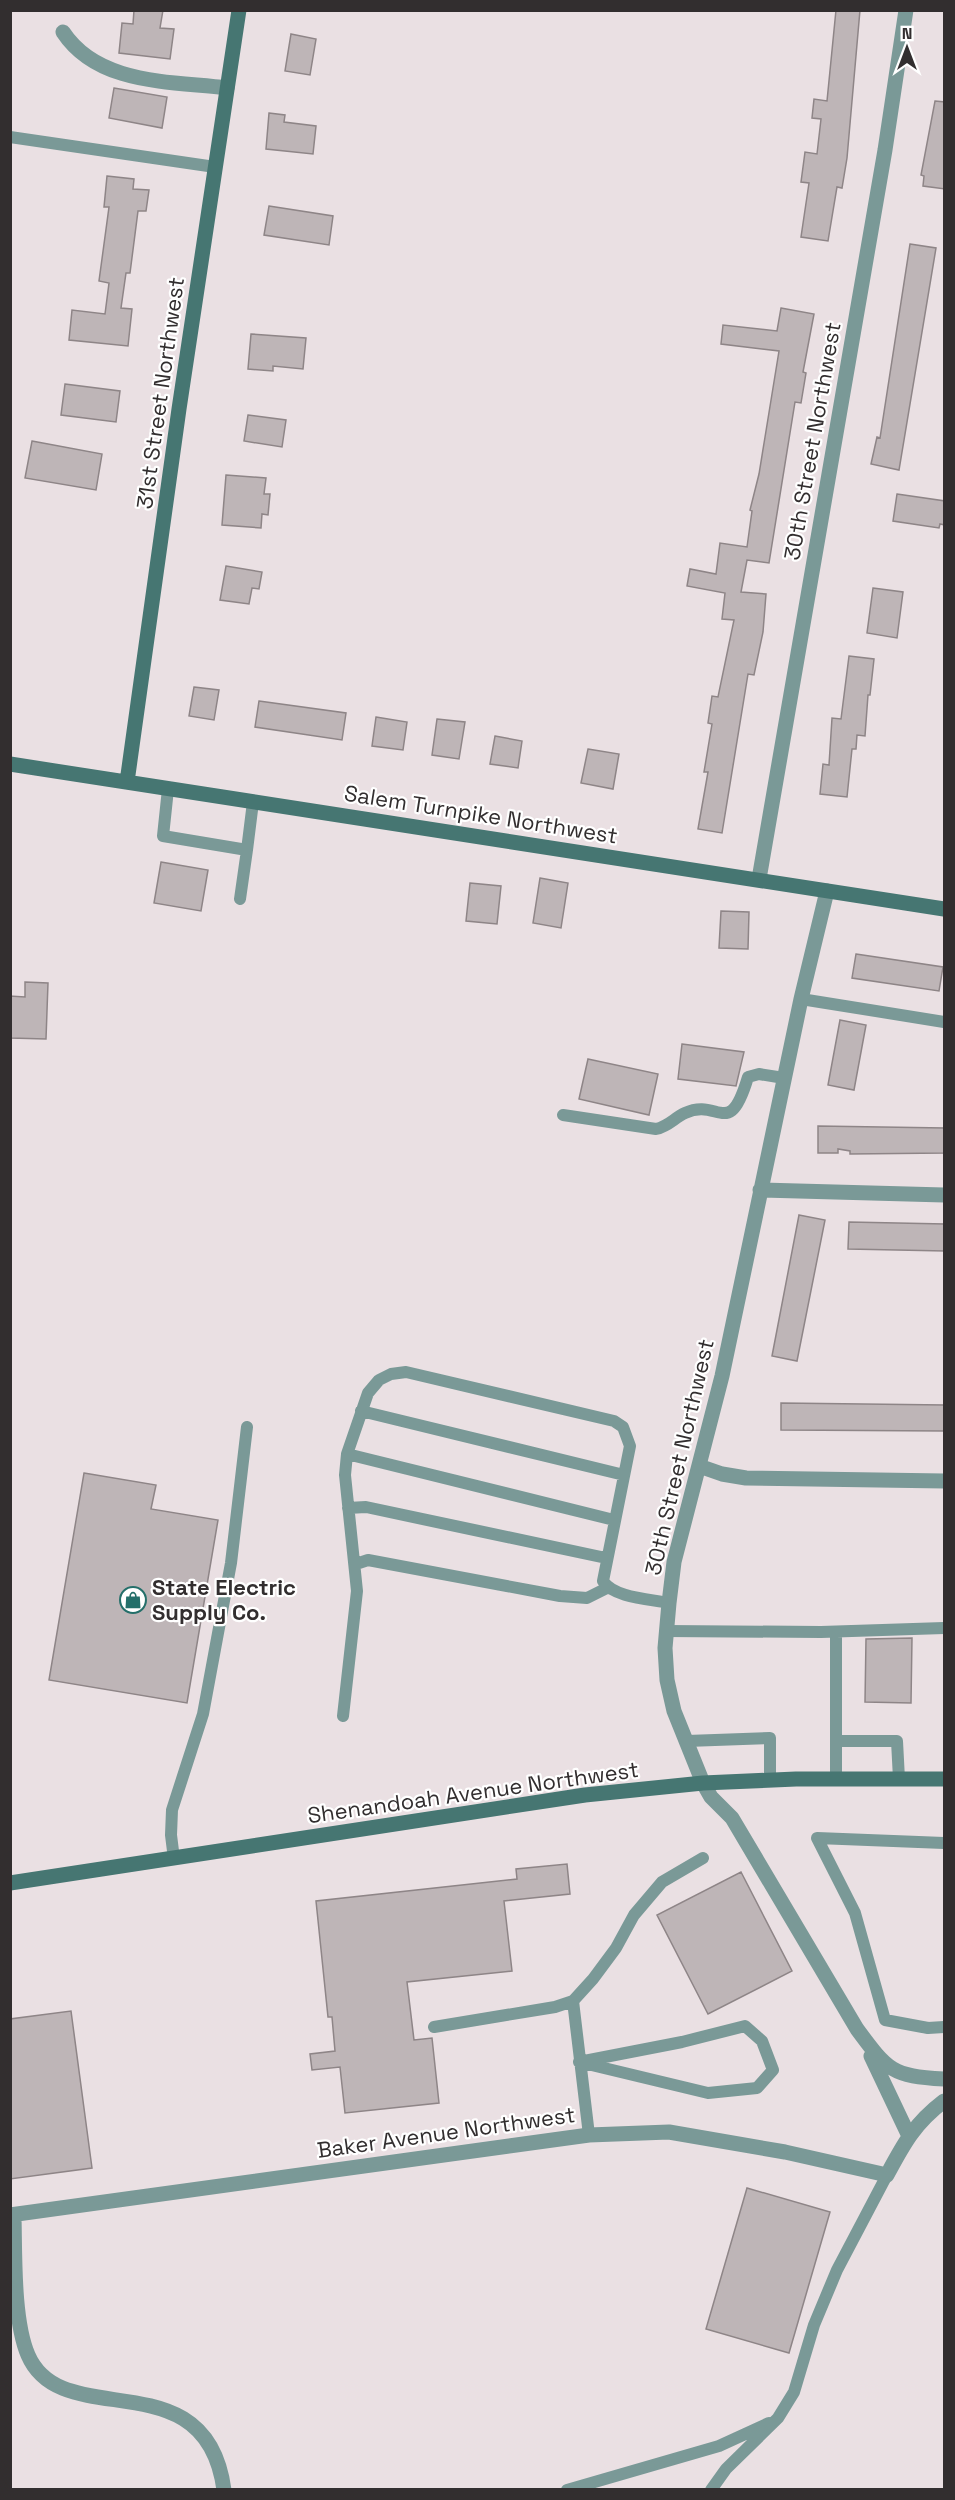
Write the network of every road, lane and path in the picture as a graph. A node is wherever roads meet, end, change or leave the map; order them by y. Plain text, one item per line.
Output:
1 (239, 10) edge
2 (906, 10) edge
3 (63, 32) dead end
4 (227, 88) junction
5 (10, 137) edge
6 (215, 167) junction
7 (10, 764) edge
8 (127, 782) junction
9 (168, 789) junction
10 (253, 802) junction
11 (247, 850) junction
12 (759, 879) junction
13 (827, 891) junction
14 (240, 899) dead end
15 (945, 909) edge
16 (801, 999) junction
17 (945, 1022) edge
18 (784, 1078) junction
19 (563, 1115) dead end
20 (760, 1190) junction
21 (945, 1195) edge
22 (361, 1411) junction
23 (247, 1427) dead end
24 (347, 1454) junction
25 (699, 1467) junction
26 (624, 1475) junction
27 (945, 1481) edge
28 (348, 1508) junction
29 (614, 1520) junction
30 (606, 1558) junction
31 (356, 1564) junction
32 (607, 1588) junction
33 (669, 1603) junction
34 (945, 1628) edge
35 (666, 1632) junction
36 (836, 1632) junction
37 (343, 1716) dead end
38 (687, 1741) junction
39 (836, 1741) junction
40 (836, 1779) junction
41 (899, 1779) junction
42 (945, 1779) edge
43 (770, 1780) junction
44 (703, 1783) junction
45 (945, 1843) edge
46 (703, 1858) dead end
47 (174, 1859) junction
48 (10, 1883) edge
49 (573, 2001) junction
50 (434, 2027) dead end
51 (945, 2027) edge
52 (857, 2029) junction
53 (579, 2062) junction
54 (945, 2079) edge
55 (945, 2101) edge
56 (908, 2134) junction
57 (589, 2135) junction
58 (887, 2175) junction
59 (12, 2215) edge
60 (778, 2418) junction
61 (224, 2490) edge
62 (567, 2490) edge
63 (711, 2490) edge

1 - 4 street, 31st Street Northwest
2 - 12 street, 30th Street Northwest
3 - 4 street
4 - 6 street, 31st Street Northwest
5 - 6 lane
6 - 8 street, 31st Street Northwest
7 - 8 street, Salem Turnpike Northwest
8 - 9 street, Salem Turnpike Northwest
9 - 10 street, Salem Turnpike Northwest
9 - 11 lane
10 - 11 lane
10 - 12 street, Salem Turnpike Northwest
11 - 14 lane
12 - 13 street, Salem Turnpike Northwest
13 - 15 street, Salem Turnpike Northwest
13 - 16 street, 30th Street Northwest
16 - 17 lane
16 - 18 street, 30th Street Northwest
18 - 19 lane
18 - 20 street, 30th Street Northwest
20 - 21 street
20 - 25 street, 30th Street Northwest
22 - 24 lane
22 - 26 lane
22 - 26 lane
23 - 47 lane
24 - 28 lane
24 - 29 lane
25 - 27 street
25 - 33 street, 30th Street Northwest
26 - 29 lane
28 - 30 lane
28 - 31 lane
29 - 30 lane
30 - 32 lane
31 - 32 lane
31 - 37 lane
32 - 33 lane
33 - 35 street, 30th Street Northwest
34 - 36 lane
35 - 36 lane
35 - 38 street, 30th Street Northwest
36 - 39 lane
38 - 43 lane
38 - 44 street, 30th Street Northwest
39 - 40 lane
39 - 41 lane
40 - 41 street, Shenandoah Avenue Northwest
40 - 43 street, Shenandoah Avenue Northwest
41 - 42 street, Shenandoah Avenue Northwest
43 - 44 street, Shenandoah Avenue Northwest
44 - 47 street, Shenandoah Avenue Northwest
44 - 52 street, 30th Street Northwest
45 - 51 lane
46 - 49 lane
47 - 48 street, Shenandoah Avenue Northwest
49 - 50 lane
49 - 53 lane
52 - 54 street, 30th Street Northwest
52 - 56 street, 30th Street Northwest
53 - 53 lane
53 - 57 lane
55 - 56 street
56 - 58 street
57 - 58 street, Baker Avenue Northwest
57 - 59 street, Baker Avenue Northwest
58 - 60 lane
59 - 61 street
60 - 62 lane
60 - 63 lane

